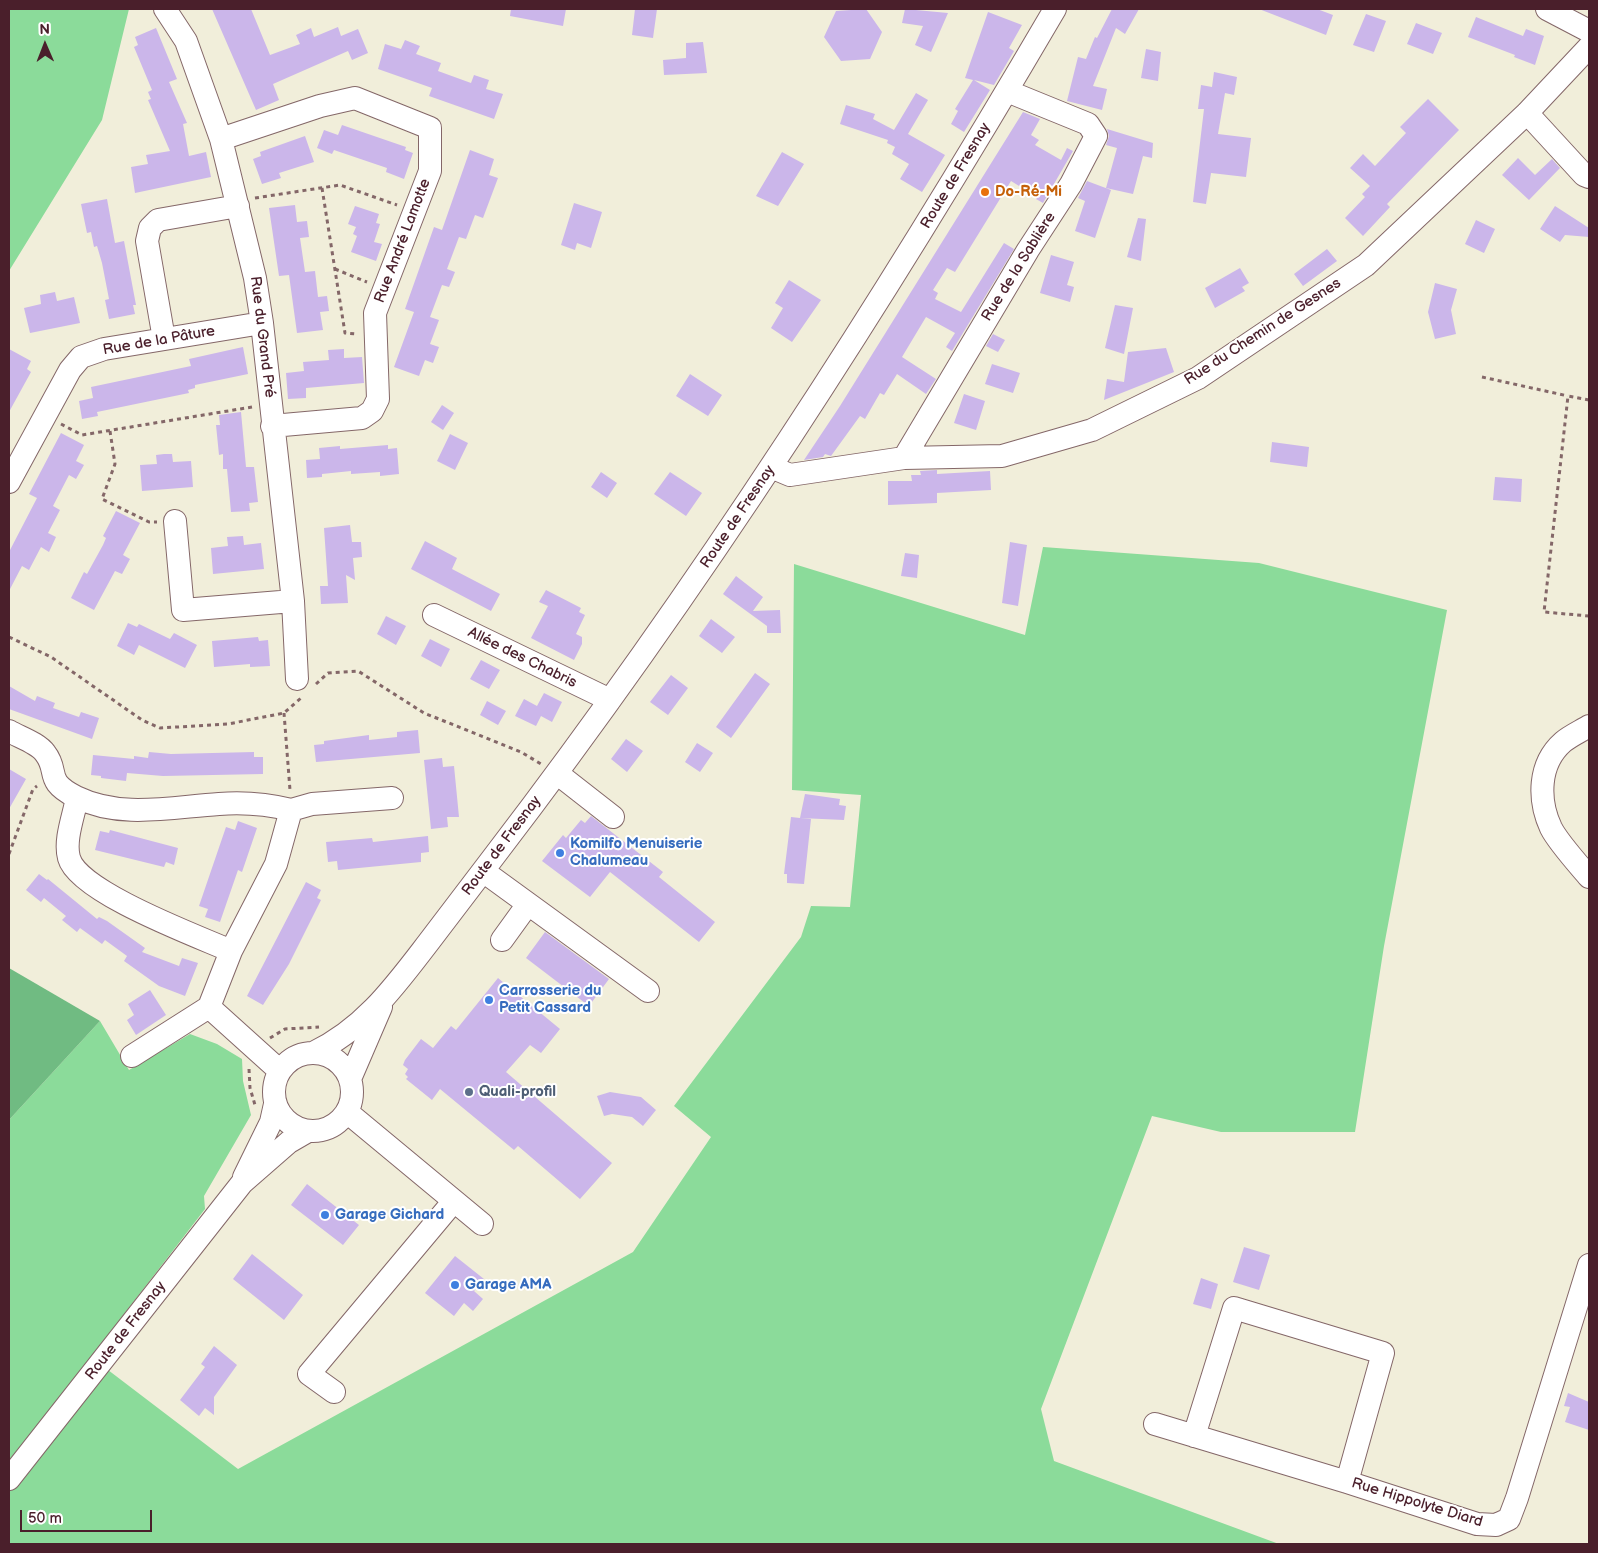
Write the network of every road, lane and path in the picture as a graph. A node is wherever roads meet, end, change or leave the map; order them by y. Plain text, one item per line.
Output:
1 (165, 9) edge
2 (1054, 9) edge
3 (1547, 9) edge
4 (1589, 31) edge
5 (1589, 47) edge
6 (1007, 91) junction
7 (1527, 113) junction
8 (221, 138) junction
9 (1589, 177) edge
10 (322, 188) junction
11 (238, 203) junction
12 (414, 211) junction
13 (335, 269) junction
14 (383, 289) junction
15 (262, 323) junction
16 (375, 337) junction
17 (164, 339) junction
18 (1482, 377) dead end
19 (1568, 396) junction
20 (1589, 400) edge
21 (45, 416) junction
22 (271, 416) junction
23 (110, 431) junction
24 (904, 458) junction
25 (771, 467) junction
26 (9, 482) edge
27 (176, 522) joint
28 (292, 601) junction
29 (434, 615) dead end
30 (1589, 616) edge
31 (9, 637) edge
32 (306, 686) junction
33 (610, 700) junction
34 (284, 713) junction
35 (1589, 726) edge
36 (9, 731) edge
37 (558, 774) junction
38 (52, 775) junction
39 (77, 798) junction
40 (392, 798) dead end
41 (291, 810) junction
42 (613, 817) dead end
43 (9, 854) edge
44 (483, 872) junction
45 (1589, 877) edge
46 (528, 904) junction
47 (502, 940) dead end
48 (231, 950) junction
49 (648, 991) dead end
50 (384, 1000) junction
51 (209, 1007) junction
52 (329, 1026) dead end
53 (258, 1051) junction
54 (313, 1053) junction
55 (132, 1056) dead end
56 (280, 1070) junction
57 (350, 1079) junction
58 (266, 1108) junction
59 (347, 1112) junction
60 (308, 1131) junction
61 (242, 1183) junction
62 (454, 1202) junction
63 (482, 1224) dead end
64 (1589, 1265) edge
65 (334, 1392) dead end
66 (1155, 1424) dead end
67 (1194, 1436) junction
68 (9, 1479) edge
69 (1347, 1482) junction

1 - 8 street, Rue du Grand Pré
2 - 6 street, Route de Fresnay
3 - 4 street
5 - 7 street, Rue du Chemin de Gesnes
6 - 24 street, Rue de la Sablière
6 - 25 street, Route de Fresnay
7 - 9 street
7 - 24 street, Rue du Chemin de Gesnes
8 - 11 street, Rue du Grand Pré
8 - 12 street, Rue André Lamotte
10 - 11 path
10 - 12 path
10 - 13 path
11 - 15 street, Rue du Grand Pré
11 - 17 street
12 - 14 street, Rue André Lamotte
13 - 14 path
13 - 16 path
14 - 16 street, Rue André Lamotte
15 - 17 street, Rue de la Pâture
15 - 22 street, Rue du Grand Pré
16 - 22 street, Rue André Lamotte
17 - 21 street, Rue de la Pâture
18 - 19 path
19 - 20 path
19 - 30 path
21 - 23 path
21 - 26 street, Rue de la Pâture
22 - 23 path
22 - 28 street, Rue du Grand Pré
23 - 27 path
24 - 25 street, Rue du Chemin de Gesnes
25 - 33 street, Route de Fresnay
27 - 28 street
28 - 32 street, Rue du Grand Pré
29 - 33 street, Allée des Chabris
31 - 34 path
32 - 34 path
32 - 37 path
33 - 37 street, Route de Fresnay
34 - 41 path
35 - 45 street
36 - 38 street
37 - 42 street
37 - 44 street, Route de Fresnay
38 - 39 street
38 - 43 path
39 - 41 street
39 - 48 street
40 - 41 street
41 - 48 street
44 - 46 street
44 - 50 street, Route de Fresnay
46 - 47 street
46 - 49 street
48 - 51 street
50 - 54 street, Route de Fresnay
50 - 57 street, Route de Fresnay
51 - 53 street
51 - 55 street
52 - 53 path
53 - 56 street
53 - 58 path
54 - 56 street
54 - 57 street
56 - 58 street
57 - 59 street
58 - 60 street
58 - 61 street, Route de Fresnay
59 - 60 street
59 - 62 street
60 - 61 street, Route de Fresnay
61 - 68 street, Route de Fresnay
62 - 63 street
62 - 65 street
64 - 69 street, Rue Hippolyte Diard
66 - 67 street, Rue Hippolyte Diard
67 - 69 street, Rue Hippolyte Diard
67 - 69 street

